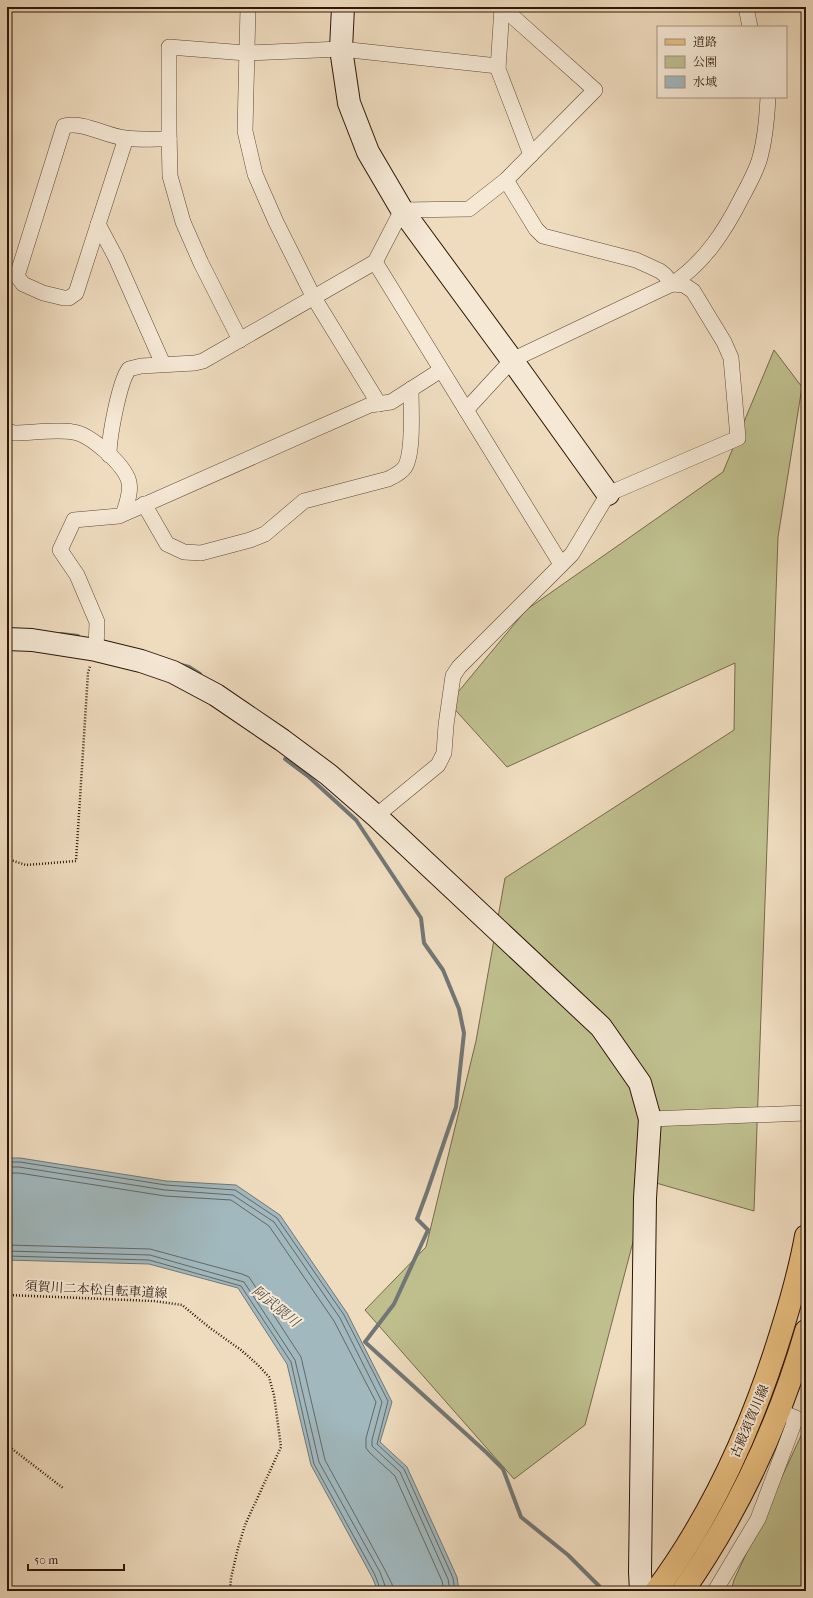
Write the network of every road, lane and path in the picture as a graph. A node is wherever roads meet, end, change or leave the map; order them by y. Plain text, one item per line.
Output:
1 (248, 7) edge
2 (343, 7) edge
3 (502, 7) edge
4 (746, 7) edge
5 (750, 26) edge
6 (341, 49) junction
7 (246, 53) junction
8 (498, 66) junction
9 (768, 98) edge
10 (126, 138) junction
11 (169, 139) junction
12 (531, 155) junction
13 (506, 180) junction
14 (402, 210) junction
15 (98, 224) junction
16 (375, 262) junction
17 (672, 284) junction
18 (314, 298) junction
19 (240, 340) junction
20 (512, 360) junction
21 (163, 364) junction
22 (441, 370) junction
23 (411, 389) junction
24 (380, 404) junction
25 (466, 410) junction
26 (7, 431) edge
27 (109, 455) junction
28 (608, 494) junction
29 (144, 504) junction
30 (124, 512) junction
31 (561, 564) junction
32 (7, 639) edge
33 (96, 650) junction
34 (376, 816) junction
35 (7, 859) edge
36 (806, 1113) edge
37 (650, 1119) junction
38 (806, 1236) edge
39 (7, 1294) edge
40 (806, 1331) edge
41 (778, 1411) junction
42 (7, 1445) edge
43 (63, 1488) dead end
44 (688, 1584) edge
45 (230, 1591) edge
46 (641, 1591) edge
47 (656, 1591) edge
48 (715, 1591) edge

1 - 7 street
2 - 6 street
3 - 8 street
3 - 12 street
4 - 5 street
6 - 7 street
6 - 8 street
6 - 14 street
7 - 11 street
7 - 18 street
8 - 12 street
9 - 17 street
10 - 11 street
10 - 15 street
10 - 15 street
11 - 19 street
12 - 13 street
13 - 14 street
13 - 17 street
14 - 16 street
14 - 20 street
15 - 21 street
16 - 18 street
16 - 22 street
17 - 20 street
17 - 28 street
18 - 19 street
18 - 24 street
19 - 21 street
20 - 25 street
20 - 28 street
21 - 27 street
22 - 23 street
22 - 25 street
23 - 24 street
23 - 29 street
24 - 29 street
25 - 31 street
26 - 27 street
27 - 30 street
28 - 31 street
29 - 30 street
30 - 33 street
31 - 34 street
32 - 33 street
33 - 34 street
33 - 35 path
34 - 37 street
36 - 37 street
37 - 46 street
38 - 47 main road, 古殿須賀川線
39 - 45 path, 須賀川二本松自転車道線
40 - 41 main road, 古殿須賀川線
41 - 44 main road, 古殿須賀川線
41 - 48 street
42 - 43 path

